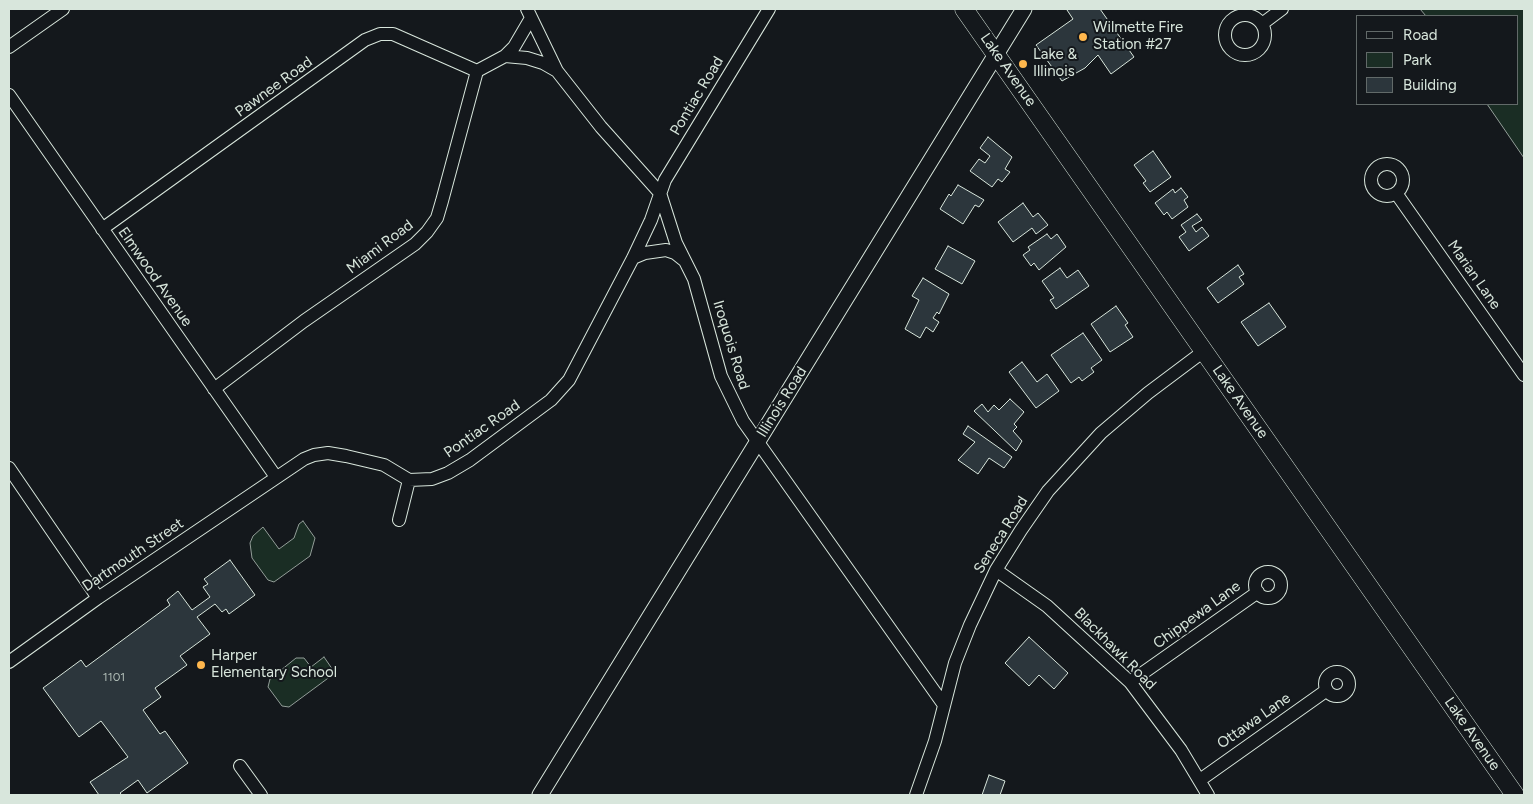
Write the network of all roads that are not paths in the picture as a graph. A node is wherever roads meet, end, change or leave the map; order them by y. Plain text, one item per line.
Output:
1 (62, 9) edge
2 (769, 9) edge
3 (964, 9) edge
4 (1024, 9) edge
5 (1282, 9) edge
6 (529, 14) edge
7 (1262, 24) dead end
8 (9, 47) edge
9 (996, 53) junction
10 (505, 56) junction
11 (477, 71) junction
12 (557, 71) junction
13 (9, 95) edge
14 (660, 193) junction
15 (1396, 193) dead end
16 (102, 229) junction
17 (633, 258) junction
18 (685, 261) junction
19 (1204, 351) junction
20 (1524, 375) edge
21 (214, 389) junction
22 (758, 440) junction
23 (9, 468) edge
24 (276, 477) junction
25 (409, 480) junction
26 (399, 520) dead end
27 (996, 570) junction
28 (1258, 592) dead end
29 (98, 598) junction
30 (9, 662) edge
31 (1130, 682) junction
32 (1327, 690) dead end
33 (944, 705) junction
34 (240, 766) dead end
35 (1200, 780) junction
36 (261, 795) edge
37 (540, 795) edge
38 (916, 795) edge
39 (1208, 795) edge
40 (1516, 795) edge

1 - 8 street
2 - 14 street, Pontiac Road
3 - 9 main road, Lake Avenue
4 - 9 street, Illinois Road
5 - 7 street
6 - 10 street
6 - 12 street, Iroquois Road
9 - 19 main road, Lake Avenue
9 - 22 street, Illinois Road
10 - 11 street
10 - 12 street
11 - 16 street, Pawnee Road
11 - 21 street, Miami Road
12 - 14 street, Iroquois Road
13 - 16 street, Elmwood Avenue
14 - 17 street, Pontiac Road
14 - 18 street, Iroquois Road
15 - 20 street, Marian Lane
16 - 21 street, Elmwood Avenue
17 - 18 street
17 - 25 street, Pontiac Road
18 - 22 street, Iroquois Road
19 - 27 street, Seneca Road
19 - 40 main road, Lake Avenue
21 - 24 street, Elmwood Avenue
22 - 33 street, Iroquois Road
22 - 37 street, Illinois Road
23 - 29 street
24 - 25 street
24 - 29 street, Dartmouth Street
25 - 26 street
27 - 31 street, Blackhawk Road
27 - 33 street, Seneca Road
28 - 31 street, Chippewa Lane
29 - 30 street, Dartmouth Street
31 - 35 street, Blackhawk Road
32 - 35 street, Ottawa Lane
33 - 38 street, Seneca Road
34 - 36 street
35 - 39 street, Blackhawk Road

